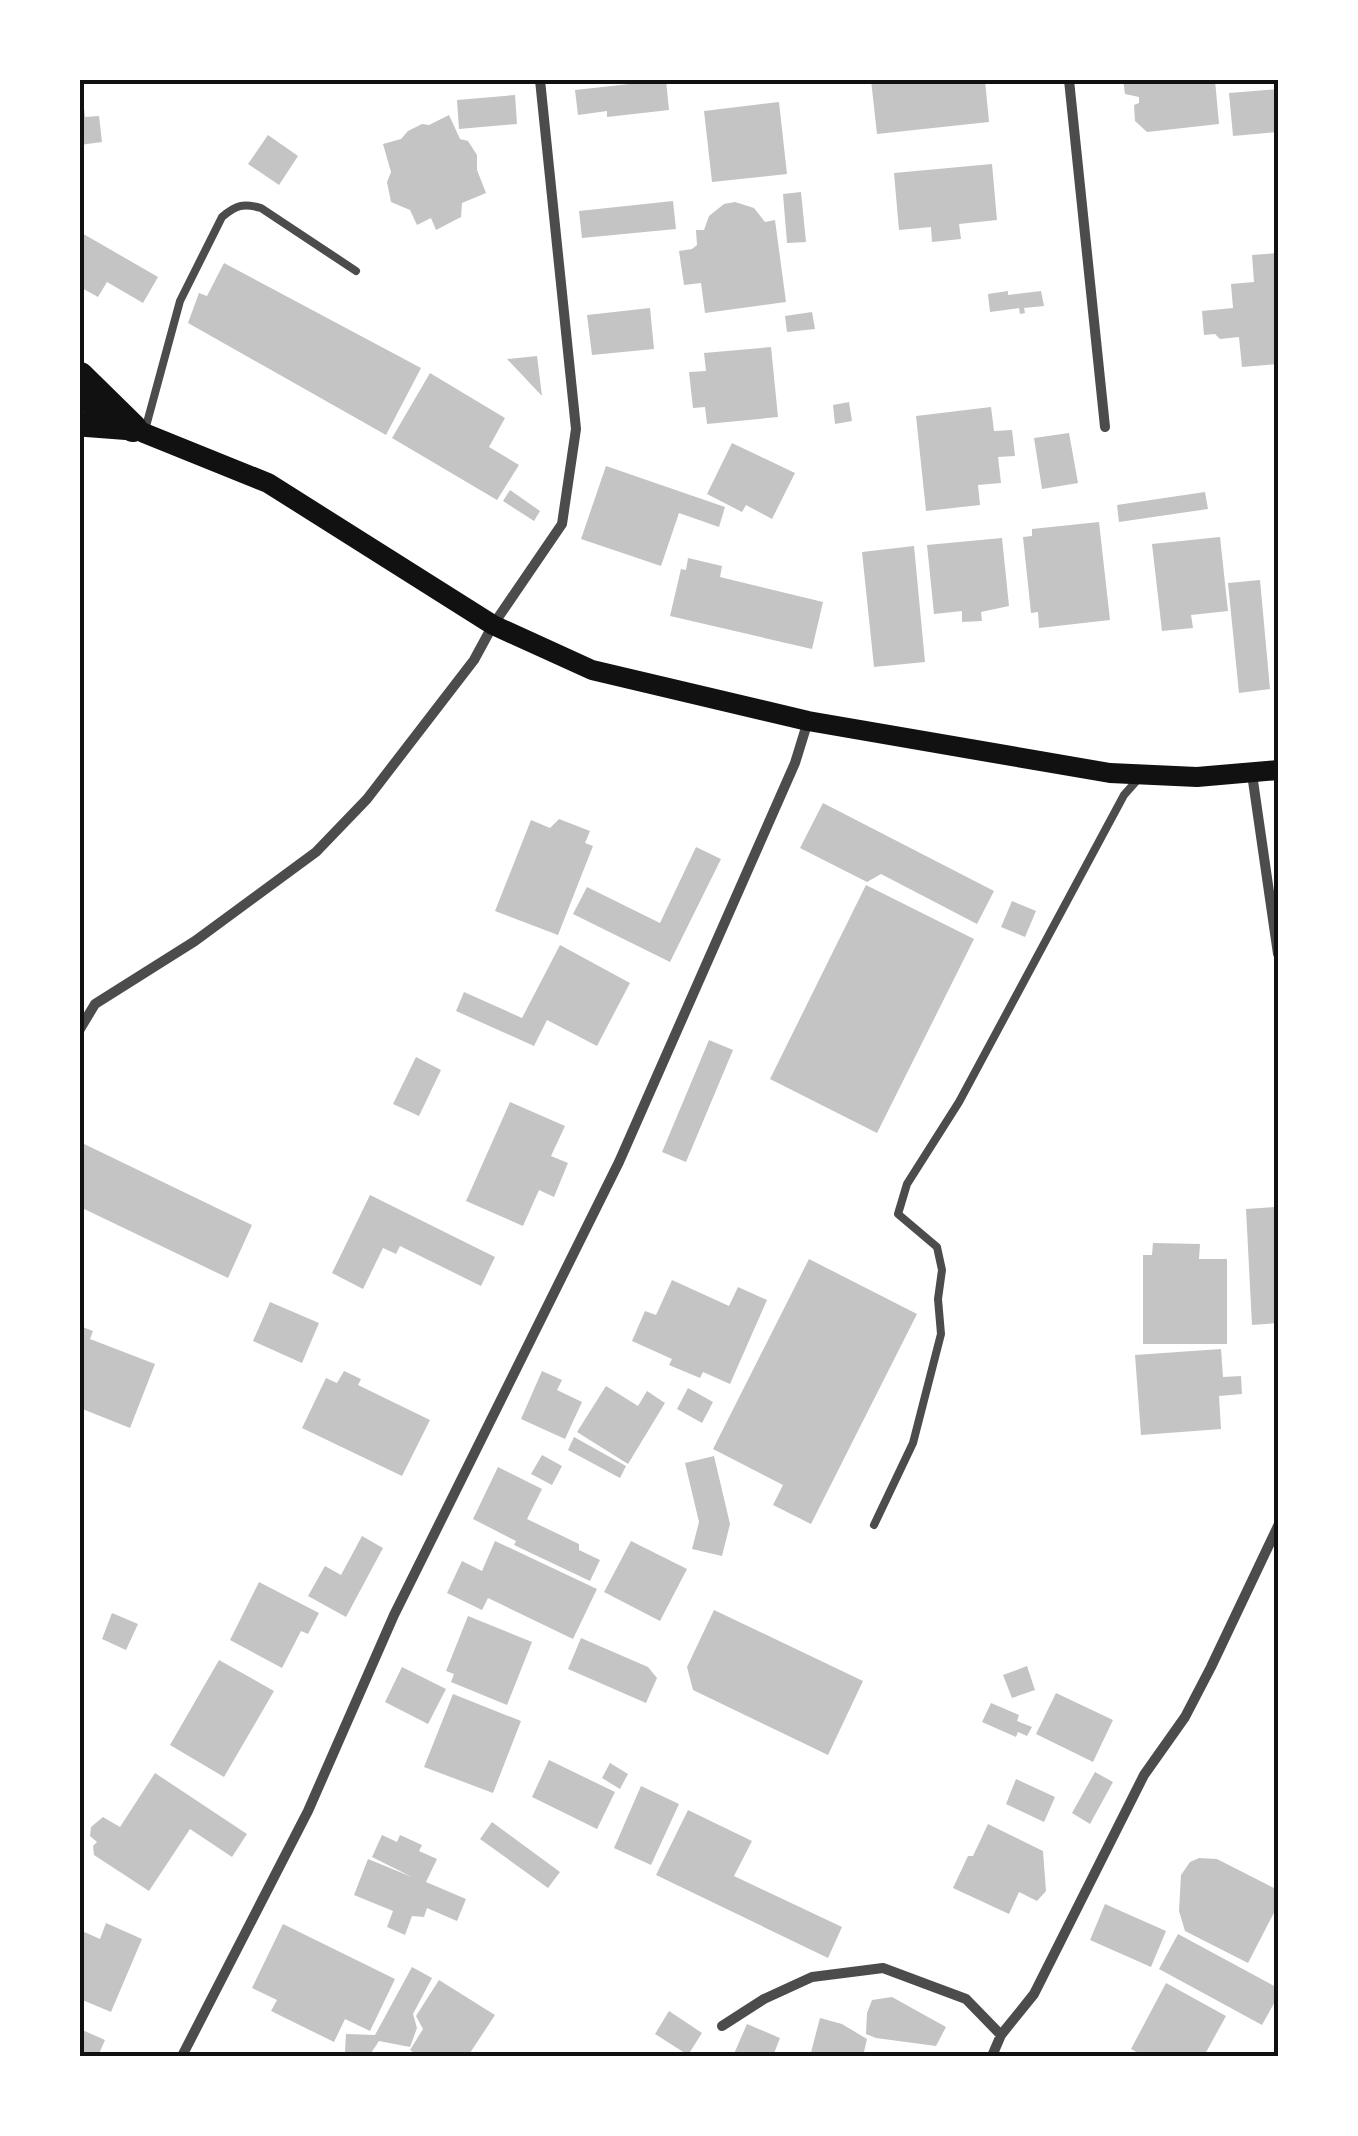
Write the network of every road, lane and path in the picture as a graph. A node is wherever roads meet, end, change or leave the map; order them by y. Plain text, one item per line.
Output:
1 (540, 80) edge
2 (1068, 80) edge
3 (356, 271) dead end
4 (80, 376) edge
5 (80, 398) edge
6 (80, 416) edge
7 (80, 424) edge
8 (1105, 427) dead end
9 (138, 430) junction
10 (493, 626) junction
11 (808, 721) junction
12 (1278, 770) edge
13 (1142, 774) junction
14 (1252, 774) junction
15 (1278, 954) edge
16 (80, 1029) edge
17 (874, 1525) dead end
18 (1278, 1526) edge
19 (722, 2026) dead end
20 (1001, 2035) junction
21 (182, 2056) edge
22 (992, 2056) edge

1 - 10 street
2 - 8 street
3 - 9 lane
4 - 9 highway
5 - 9 main road
6 - 9 main road
7 - 9 main road
9 - 10 main road
10 - 11 main road
10 - 16 street
11 - 13 main road
11 - 21 street
12 - 14 main road
13 - 14 main road
13 - 17 lane
14 - 15 street
18 - 20 street
19 - 20 street
20 - 22 street

